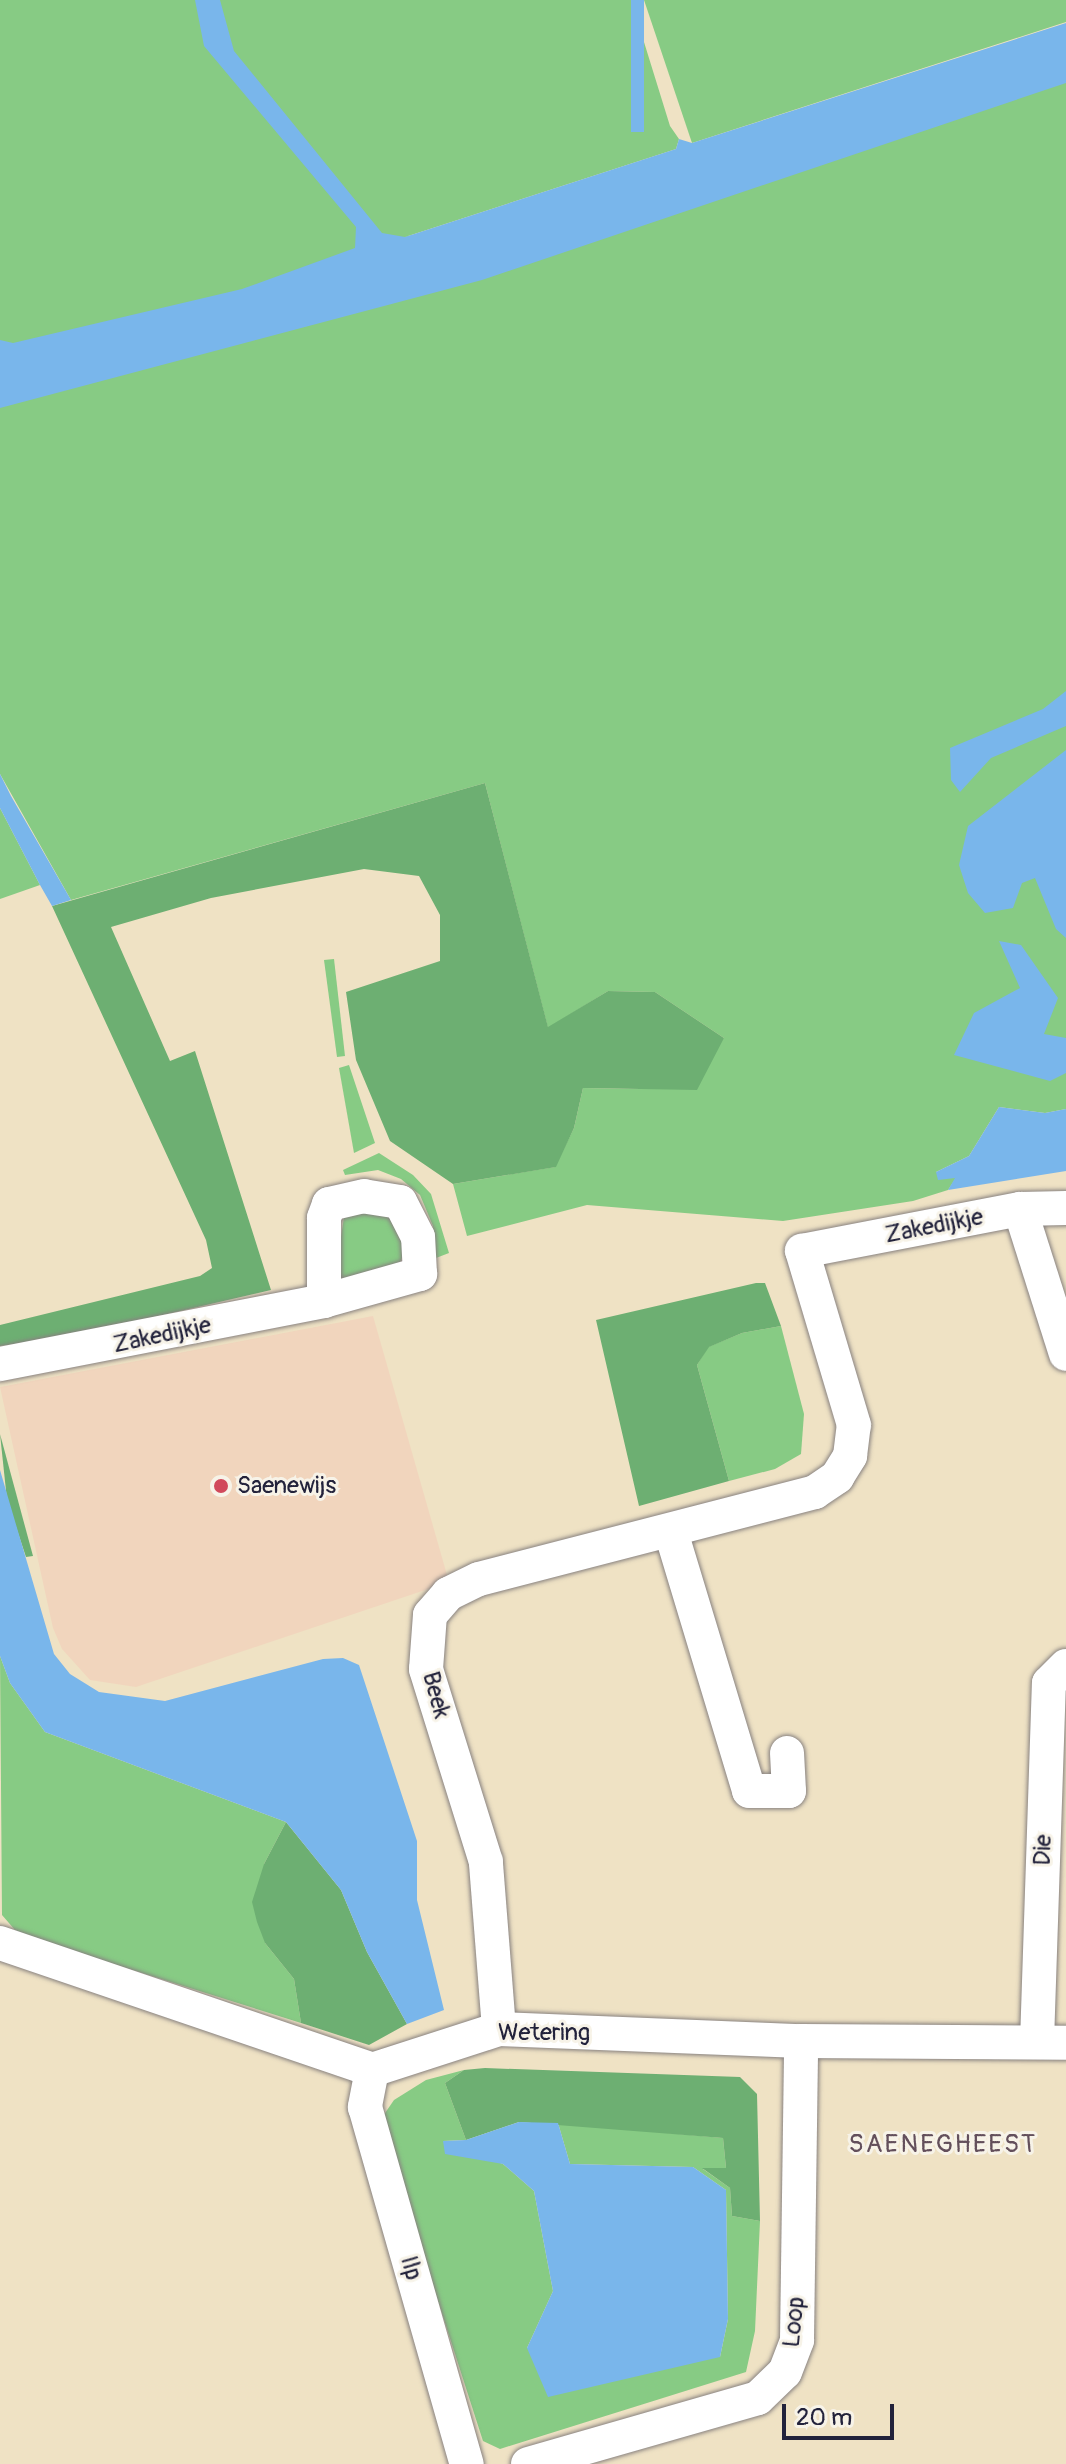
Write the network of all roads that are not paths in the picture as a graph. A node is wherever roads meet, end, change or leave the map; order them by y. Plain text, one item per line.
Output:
1 (1066, 1208) edge
2 (1020, 1209) junction
3 (802, 1251) joint
4 (324, 1301) dead end
5 (1066, 1354) edge
6 (0, 1364) edge
7 (671, 1532) junction
8 (1066, 1666) edge
9 (787, 1753) dead end
10 (0, 1943) edge
11 (499, 2029) junction
12 (801, 2041) junction
13 (1051, 2042) edge
14 (372, 2070) junction
15 (467, 2464) edge
16 (528, 2464) edge

1 - 2 street, Zakedijkje
2 - 3 street, Zakedijkje
2 - 5 street
3 - 7 street, Beek
4 - 6 street, Zakedijkje
7 - 9 street
7 - 11 street, Beek
8 - 13 street, Die
10 - 14 street
11 - 12 street, Wetering
11 - 14 street, Wetering
12 - 13 street, Wetering
12 - 16 street, Loop
14 - 15 street, Ilp

